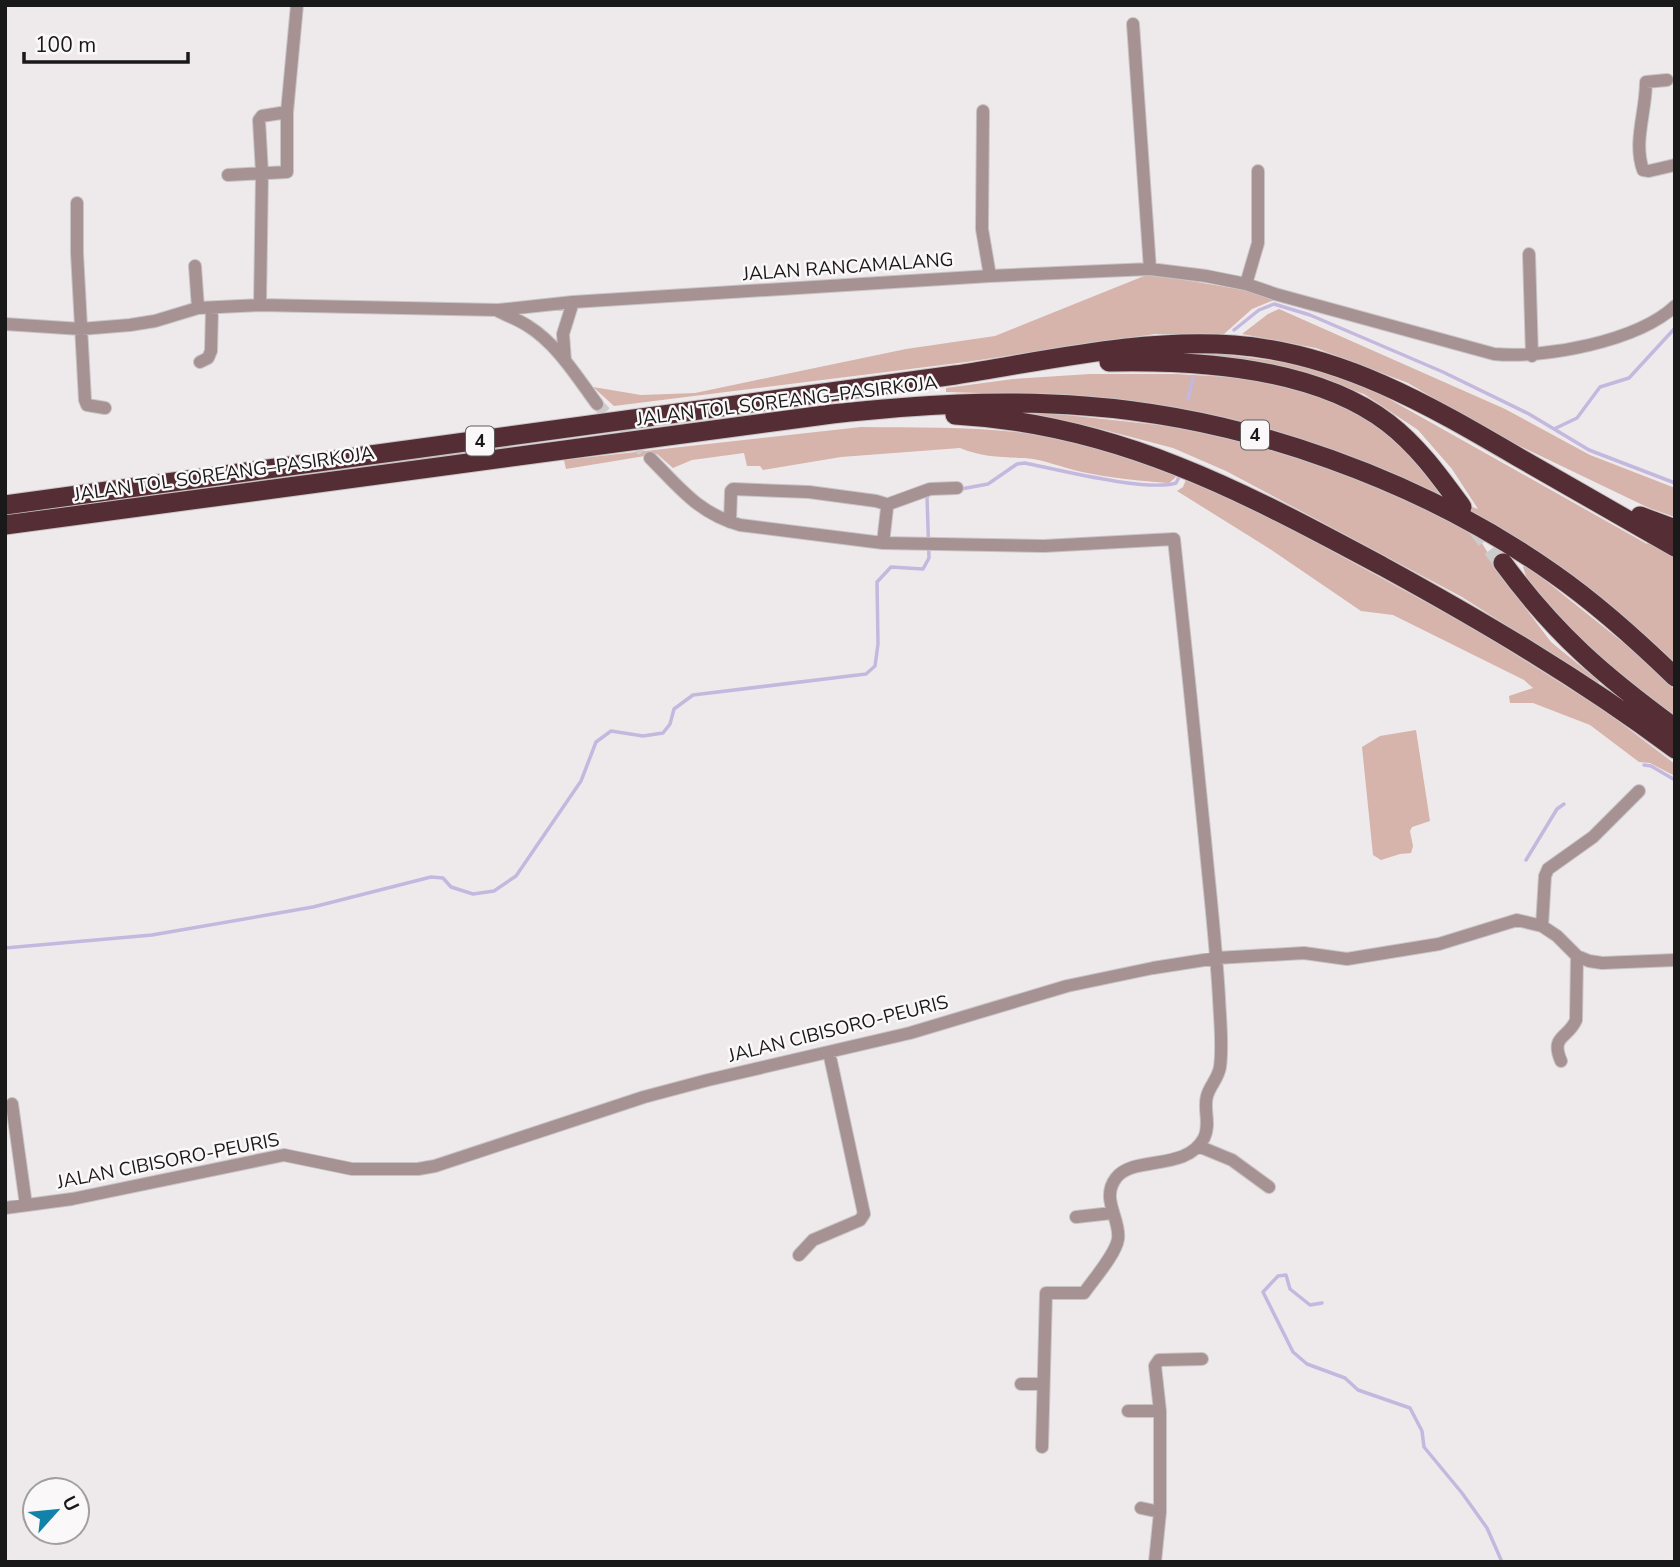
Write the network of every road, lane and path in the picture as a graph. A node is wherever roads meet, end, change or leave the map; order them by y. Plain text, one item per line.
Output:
1 (297, 5) edge
2 (1133, 24) dead end
3 (1667, 80) dead end
4 (983, 111) dead end
5 (287, 112) junction
6 (1675, 164) edge
7 (1258, 170) dead end
8 (262, 173) junction
9 (228, 175) dead end
10 (77, 203) dead end
11 (1529, 254) dead end
12 (195, 265) dead end
13 (1150, 268) junction
14 (990, 276) junction
15 (1246, 284) junction
16 (573, 302) junction
17 (260, 305) junction
18 (1675, 306) edge
19 (198, 308) junction
20 (498, 310) junction
21 (212, 319) junction
22 (5, 324) edge
23 (81, 329) junction
24 (1532, 356) junction
25 (565, 361) junction
26 (200, 362) dead end
27 (955, 375) junction
28 (597, 404) tunnel mouth
29 (105, 408) dead end
30 (832, 414) junction
31 (650, 458) tunnel mouth
32 (957, 488) dead end
33 (5, 505) edge
34 (886, 505) junction
35 (1462, 507) tunnel mouth
36 (730, 522) junction
37 (5, 525) edge
38 (1651, 527) junction
39 (1675, 529) edge
40 (883, 543) junction
41 (1675, 547) edge
42 (1503, 563) tunnel mouth
43 (1675, 677) edge
44 (1602, 685) junction
45 (1675, 728) edge
46 (1675, 748) edge
47 (1639, 791) dead end
48 (1542, 926) junction
49 (1577, 956) junction
50 (1217, 958) junction
51 (1675, 960) edge
52 (829, 1052) junction
53 (1561, 1061) dead end
54 (12, 1104) dead end
55 (1198, 1146) junction
56 (1269, 1187) dead end
57 (26, 1205) junction
58 (5, 1208) edge
59 (1111, 1213) junction
60 (1076, 1217) dead end
61 (799, 1255) dead end
62 (1202, 1359) dead end
63 (1021, 1384) dead end
64 (1043, 1384) junction
65 (1128, 1411) dead end
66 (1160, 1411) junction
67 (1042, 1447) dead end
68 (1141, 1508) dead end
69 (1160, 1513) junction
70 (1155, 1562) edge

1 - 5 street
2 - 13 street
3 - 6 street
4 - 14 street
5 - 8 street
5 - 8 street
7 - 15 street
8 - 9 street
8 - 17 street
10 - 23 street
11 - 24 street
12 - 19 street
13 - 14 street, JALAN RANCAMALANG
13 - 15 street, JALAN RANCAMALANG
14 - 16 street, JALAN RANCAMALANG
15 - 24 street, JALAN RANCAMALANG
16 - 20 street, JALAN RANCAMALANG
16 - 25 street
17 - 20 street, JALAN RANCAMALANG
17 - 21 street, JALAN RANCAMALANG
18 - 24 street, JALAN RANCAMALANG
19 - 21 street, JALAN RANCAMALANG
19 - 23 street, JALAN RANCAMALANG
20 - 25 street
21 - 26 street
22 - 23 street, JALAN RANCAMALANG
23 - 29 street
25 - 28 street
27 - 33 highway, JALAN TOL SOREANG–PASIRKOJA / 4
27 - 35 highway
27 - 38 highway, JALAN TOL SOREANG–PASIRKOJA / 4
30 - 37 highway, JALAN TOL SOREANG–PASIRKOJA / 4
30 - 43 highway, JALAN TOL SOREANG–PASIRKOJA / 4
30 - 44 highway
31 - 36 street
32 - 34 street
34 - 36 street
34 - 40 street
36 - 40 street
38 - 39 highway
38 - 41 highway, JALAN TOL SOREANG–PASIRKOJA / 4
40 - 50 street
42 - 44 highway
44 - 45 highway
44 - 46 highway
47 - 48 street
48 - 49 street
48 - 50 street, JALAN CIBISORO-PEURIS
49 - 51 street
49 - 53 street
50 - 52 street, JALAN CIBISORO-PEURIS
50 - 55 street
52 - 57 street, JALAN CIBISORO-PEURIS
52 - 61 street
54 - 57 street
55 - 56 street
55 - 59 street
57 - 58 street, JALAN CIBISORO-PEURIS
59 - 60 street
59 - 64 street
62 - 66 street
63 - 64 street
64 - 67 street
65 - 66 street
66 - 69 street
68 - 69 street
69 - 70 street

